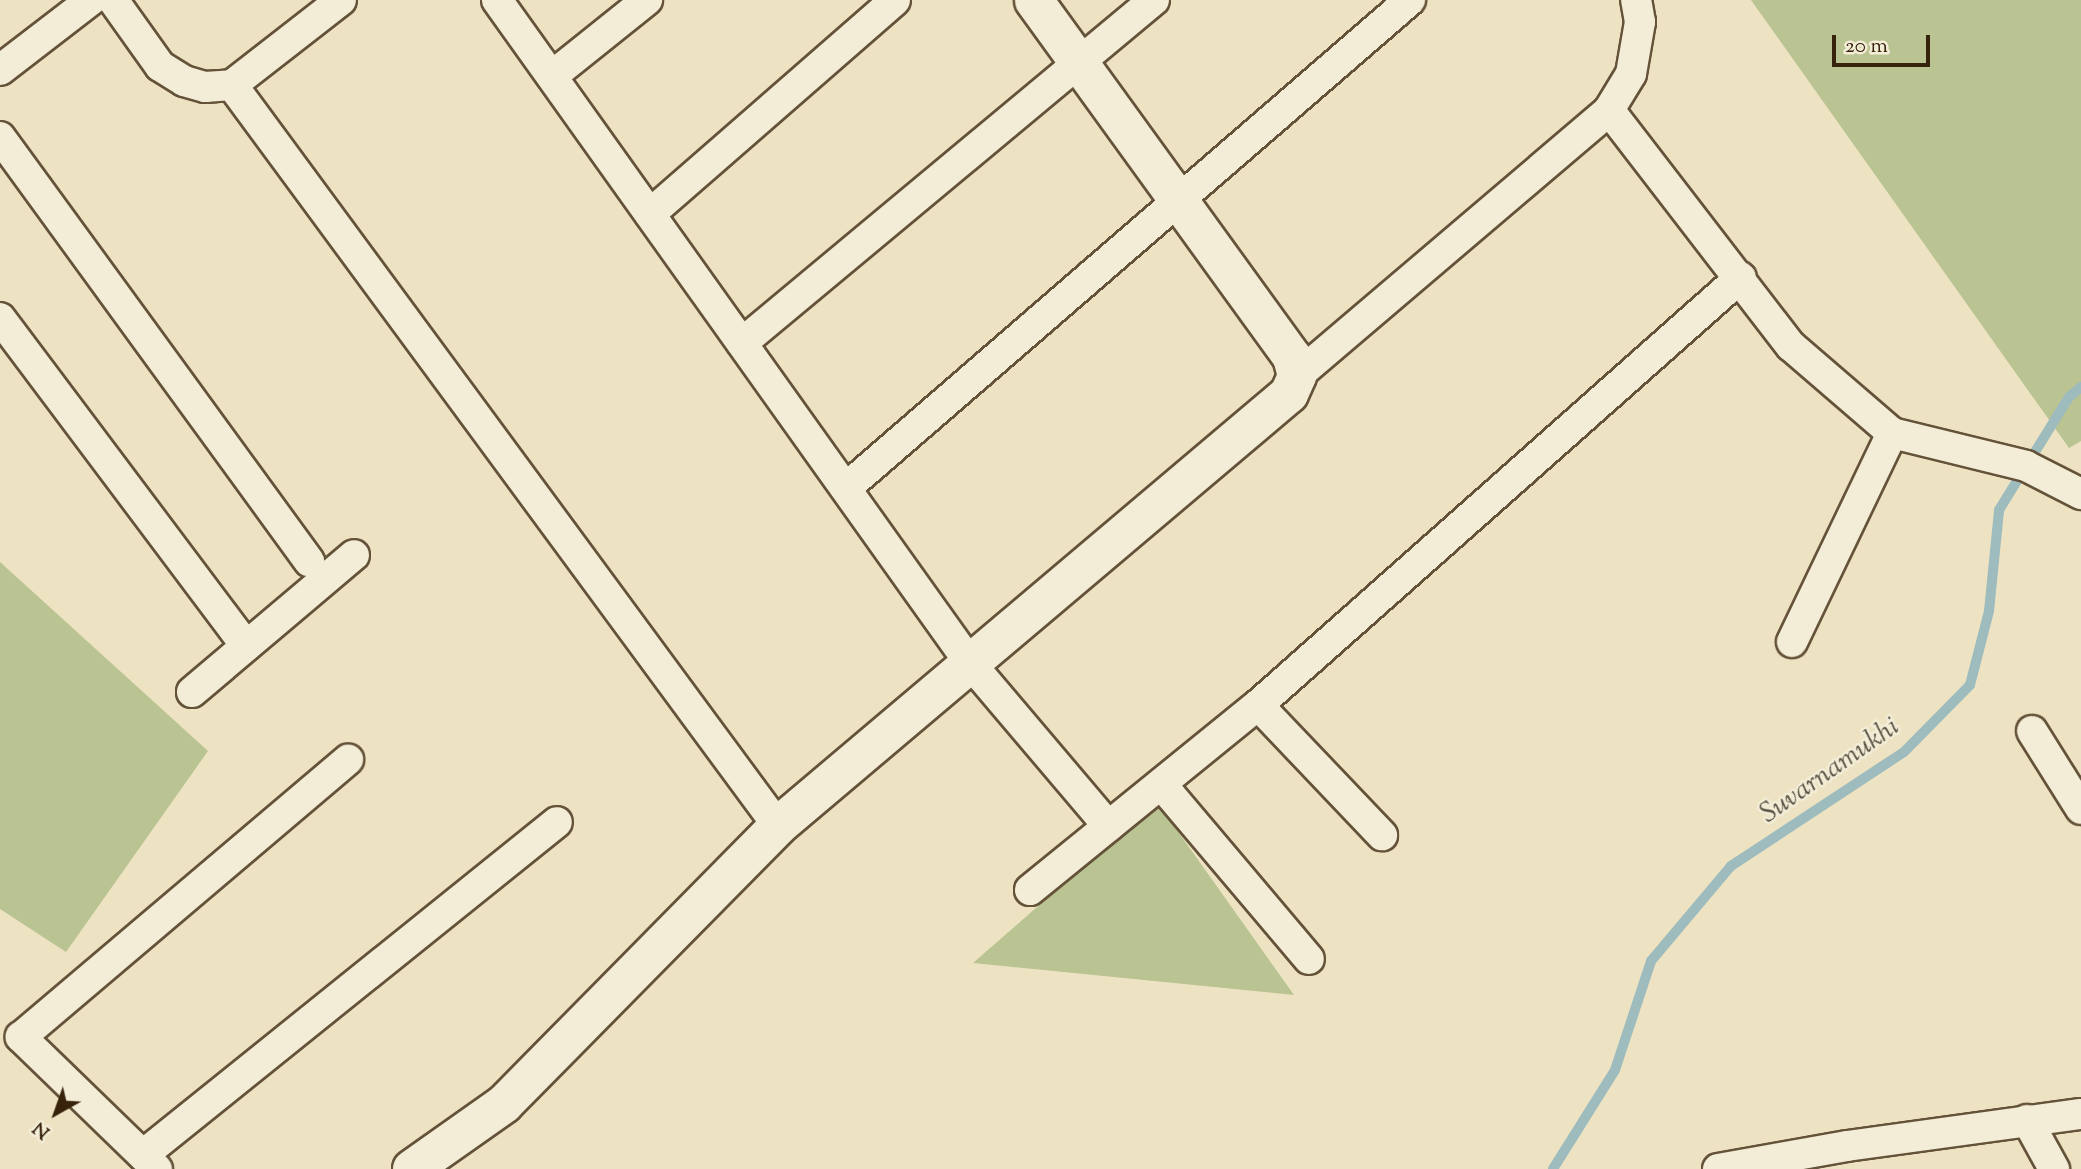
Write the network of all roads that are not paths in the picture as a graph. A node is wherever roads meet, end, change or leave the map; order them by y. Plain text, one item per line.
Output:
1 (91, 0) edge
2 (113, 0) edge
3 (341, 0) edge
4 (498, 0) edge
5 (647, 0) edge
6 (895, 0) edge
7 (1034, 0) edge
8 (1153, 0) edge
9 (1410, 0) edge
10 (1636, 0) edge
11 (1078, 63) junction
12 (0, 70) edge
13 (552, 76) junction
14 (232, 85) junction
15 (1609, 110) junction
16 (0, 137) edge
17 (1176, 201) junction
18 (650, 214) junction
19 (1741, 277) junction
20 (0, 318) edge
21 (742, 343) junction
22 (1297, 376) junction
23 (1892, 433) junction
24 (846, 488) junction
25 (2081, 494) edge
26 (354, 555) dead end
27 (309, 561) dead end
28 (1792, 642) dead end
29 (246, 646) junction
30 (970, 663) junction
31 (192, 692) dead end
32 (1258, 705) junction
33 (2032, 731) dead end
34 (348, 761) dead end
35 (1161, 784) junction
36 (2081, 809) edge
37 (556, 822) dead end
38 (778, 826) junction
39 (1108, 826) junction
40 (1382, 835) dead end
41 (1030, 890) dead end
42 (1309, 959) dead end
43 (2081, 1114) edge
44 (2027, 1120) junction
45 (1853, 1157) edge
46 (150, 1162) edge
47 (412, 1169) edge
48 (1718, 1169) edge
49 (2054, 1169) edge

1 - 12 street
2 - 14 street
3 - 14 street
4 - 13 street
5 - 13 street
6 - 18 street
7 - 11 street
8 - 11 street
9 - 17 street
10 - 15 street
11 - 17 street
11 - 21 street
13 - 18 street
14 - 38 street
15 - 19 street
15 - 22 street
16 - 27 street
17 - 22 street
17 - 24 street
18 - 21 street
19 - 23 street
19 - 32 street
20 - 29 street
21 - 24 street
22 - 30 street
23 - 25 street
23 - 28 street
24 - 30 street
26 - 29 street
29 - 31 street
30 - 38 street
30 - 39 street
32 - 35 street
32 - 40 street
33 - 36 street
34 - 46 street
35 - 39 street
35 - 42 street
37 - 46 street
38 - 47 street
39 - 41 street
43 - 44 street
44 - 45 street
44 - 49 street
45 - 48 street

